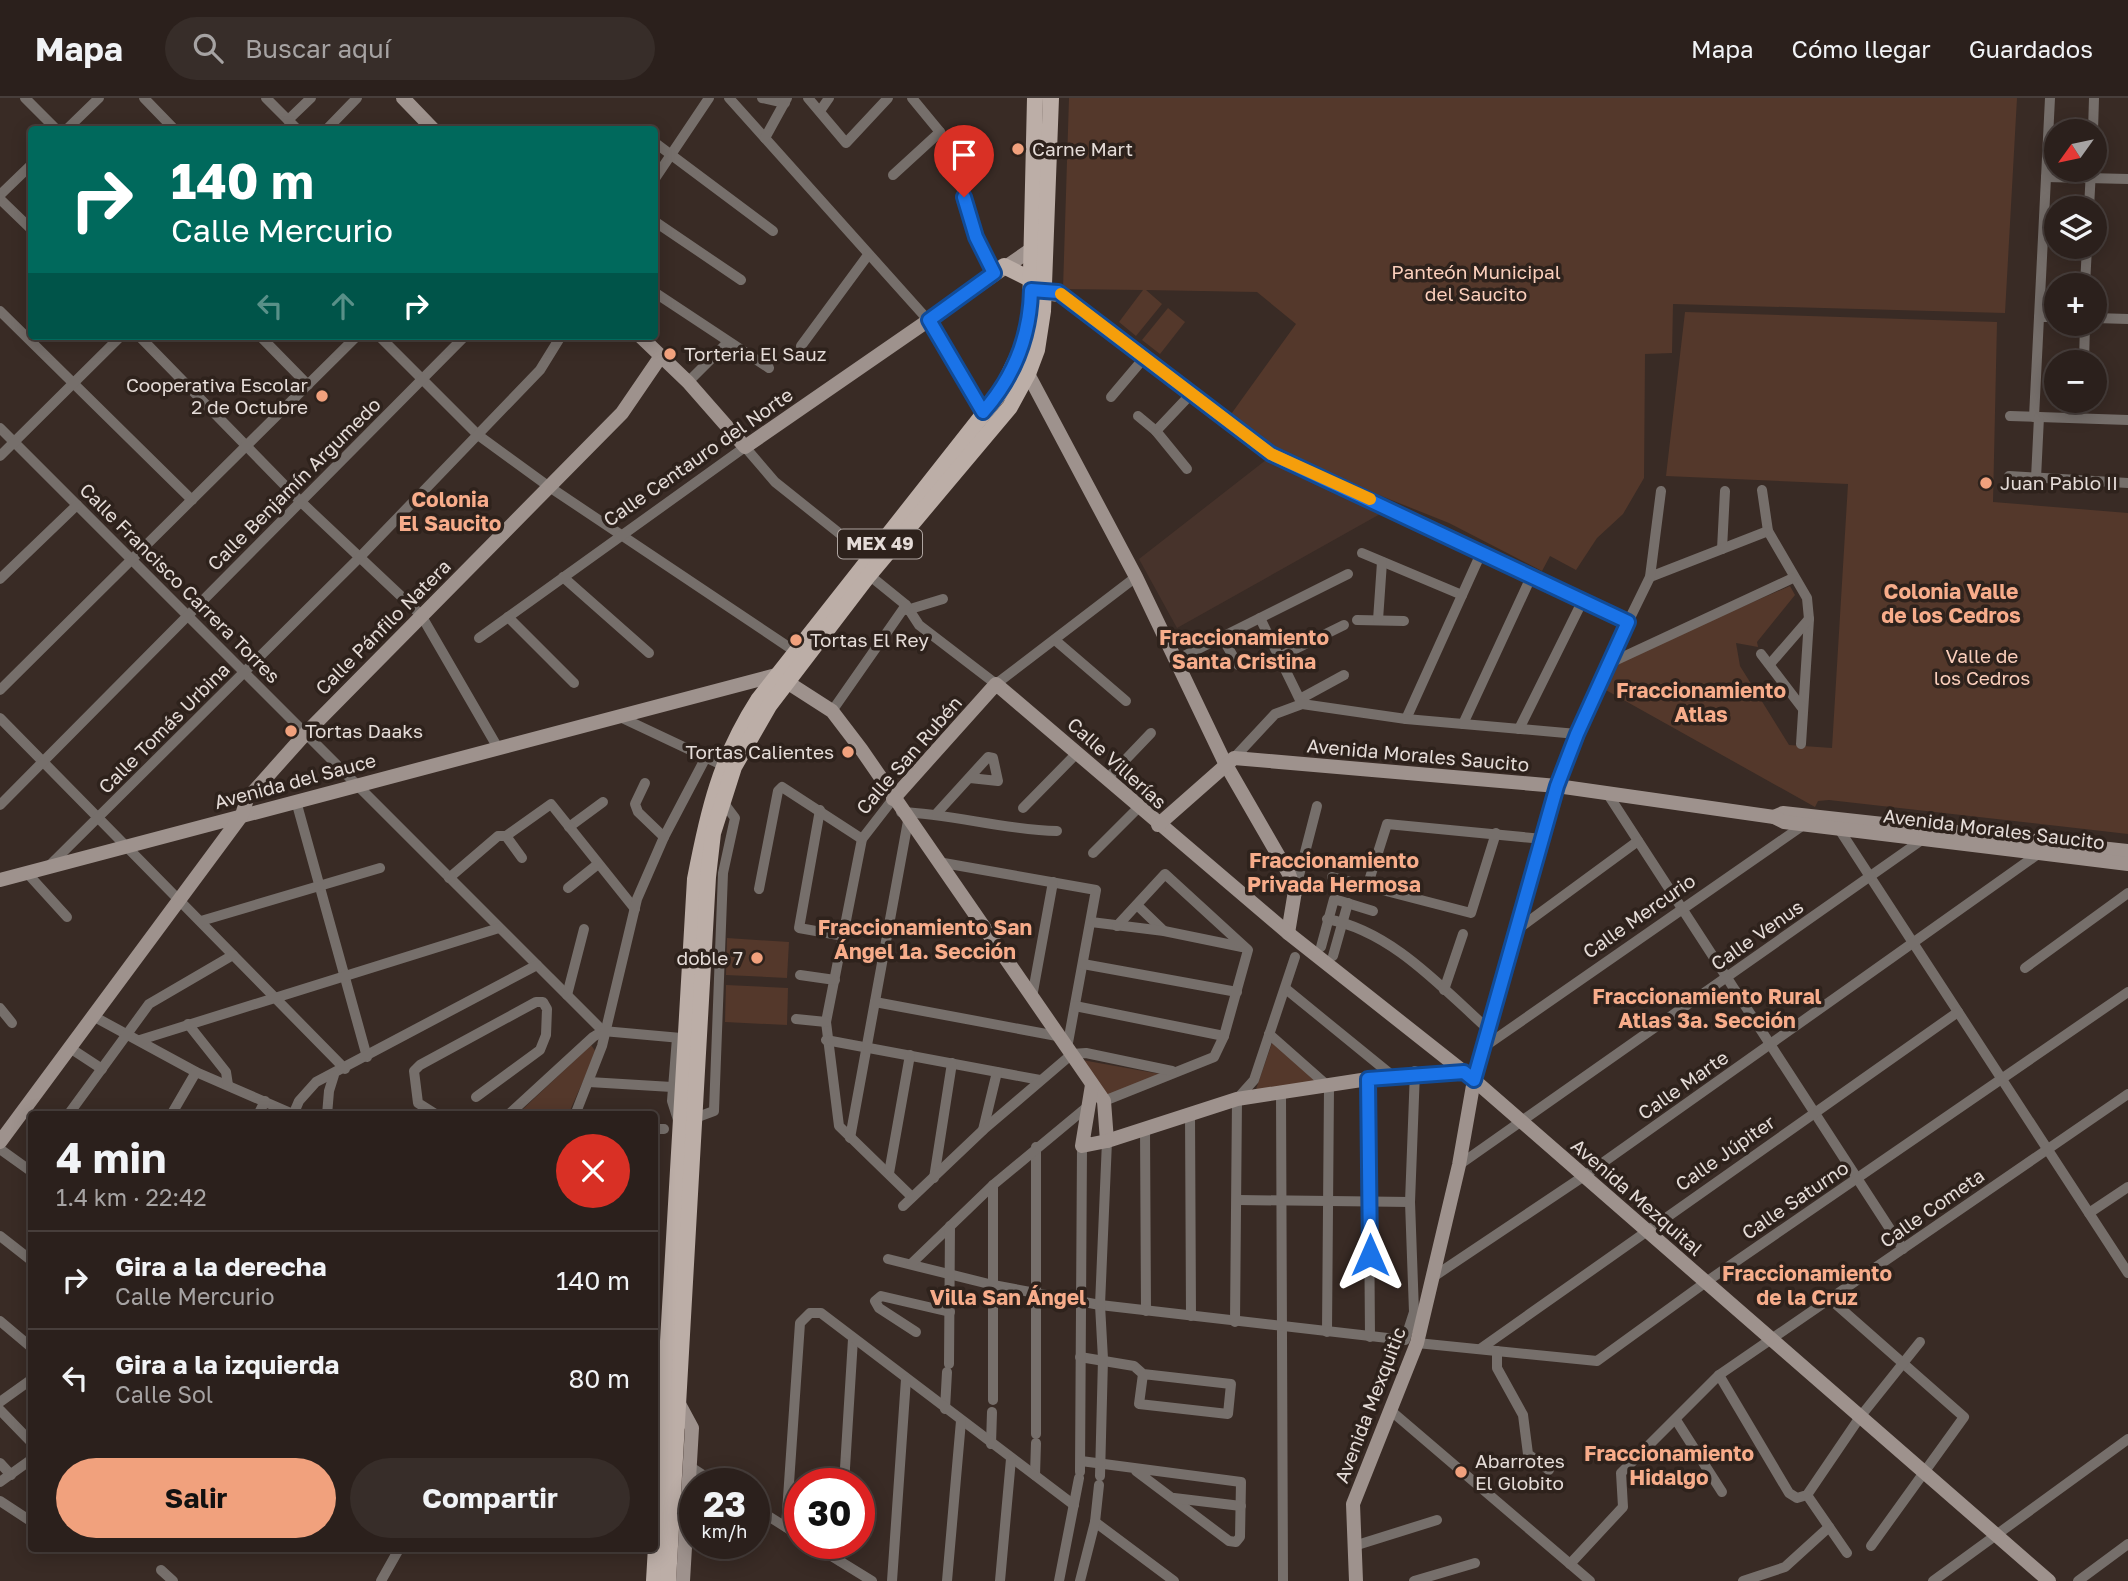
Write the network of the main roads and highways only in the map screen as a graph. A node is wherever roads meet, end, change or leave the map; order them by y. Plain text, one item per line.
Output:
1 (403, 98) edge
2 (1035, 98) edge
3 (1051, 98) edge
4 (430, 126) edge
5 (1047, 241) junction
6 (1031, 247) junction
7 (999, 270) junction
8 (1035, 287) junction
9 (1025, 338) junction
10 (644, 340) edge
11 (661, 356) junction
12 (1028, 373) junction
13 (776, 681) junction
14 (996, 684) joint
15 (1229, 760) junction
16 (1557, 786) junction
17 (892, 799) junction
18 (243, 815) junction
19 (1809, 821) junction
20 (1158, 825) junction
21 (1976, 840) junction
22 (2128, 851) edge
23 (2128, 864) edge
24 (0, 880) edge
25 (1288, 933) junction
26 (694, 1001) junction
27 (1464, 1072) junction
28 (1092, 1085) junction
29 (666, 1128) edge
30 (1107, 1141) junction
31 (0, 1142) edge
32 (678, 1402) junction
33 (658, 1443) edge
34 (661, 1531) edge
35 (654, 1581) edge
36 (668, 1581) edge
37 (683, 1581) edge
38 (1356, 1581) edge
39 (2049, 1581) edge

1 - 4 main road
2 - 6 main road, MEX 49
3 - 5 main road, MEX 49
5 - 6 main road, Calle Centauro del Norte
5 - 8 main road, MEX 49
6 - 7 main road, Calle Centauro del Norte
6 - 8 main road, MEX 49
7 - 8 main road
7 - 11 main road, Calle Centauro del Norte
8 - 9 main road, MEX 49
8 - 12 main road, MEX 49
8 - 16 main road, Avenida Mexquitic
9 - 12 main road
9 - 13 main road, MEX 49
10 - 11 main road
11 - 18 main road, Calle Pánfilo Natera
12 - 13 main road, MEX 49
12 - 15 main road
13 - 17 main road
13 - 18 main road, Avenida del Sauce
13 - 26 main road, MEX 49
13 - 26 main road, MEX 49
14 - 17 main road, Calle San Rubén
14 - 20 main road, Calle Villerías
15 - 16 main road, Avenida Morales Saucito
15 - 20 main road
15 - 25 main road
16 - 19 main road, Avenida Morales Saucito
16 - 27 main road, Avenida Mexquitic
17 - 28 main road
18 - 24 main road, Avenida del Sauce
18 - 31 main road, Calle Pánfilo Natera
19 - 21 main road, Avenida Morales Saucito
19 - 21 main road, Avenida Morales Saucito
20 - 25 main road, Calle Villerías
21 - 22 main road, Avenida Morales Saucito
21 - 23 main road, Avenida Morales Saucito
25 - 27 main road, Avenida Mezquital
26 - 29 main road, MEX 49
26 - 32 main road, MEX 49
27 - 30 main road
27 - 38 main road, Avenida Mexquitic
27 - 39 main road, Avenida Mezquital
28 - 30 main road
28 - 30 main road
29 - 33 main road, MEX 49
32 - 34 main road, MEX 49
32 - 37 main road
33 - 34 main road, MEX 49
34 - 35 main road, MEX 49
34 - 36 main road, MEX 49

